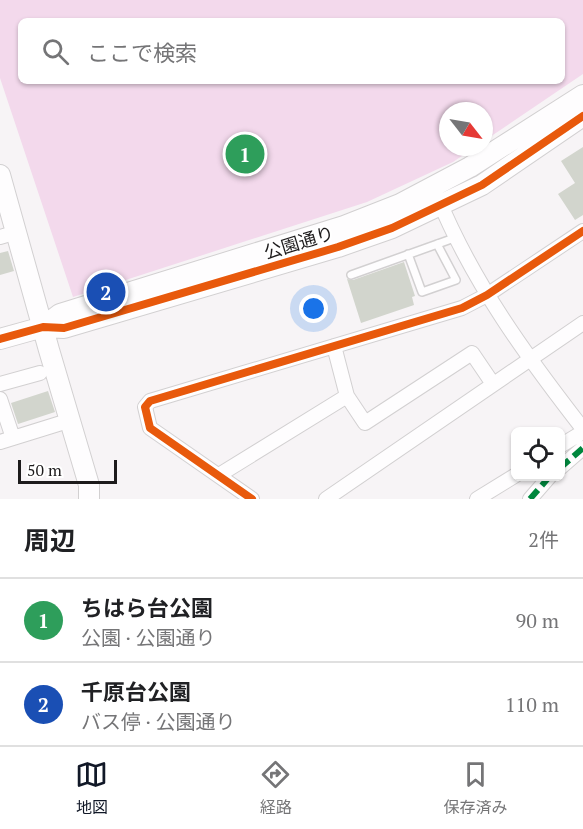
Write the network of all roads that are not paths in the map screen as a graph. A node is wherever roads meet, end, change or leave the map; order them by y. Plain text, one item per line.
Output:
1 (583, 95) edge
2 (583, 116) edge
3 (0, 175) edge
4 (437, 197) junction
5 (583, 231) edge
6 (8, 234) edge
7 (457, 237) junction
8 (437, 244) junction
9 (408, 254) junction
10 (351, 275) dead end
11 (487, 295) junction
12 (583, 323) edge
13 (43, 327) junction
14 (0, 339) edge
15 (334, 346) junction
16 (529, 359) junction
17 (40, 373) dead end
18 (0, 384) edge
19 (493, 384) junction
20 (347, 396) junction
21 (0, 399) edge
22 (70, 420) junction
23 (583, 431) edge
24 (7, 440) edge
25 (565, 443) edge
26 (583, 448) edge
27 (565, 464) edge
28 (219, 476) junction
29 (511, 478) edge
30 (546, 481) edge
31 (89, 499) edge
32 (252, 499) edge
33 (326, 499) edge
34 (477, 499) edge
35 (530, 499) edge

1 - 4 street, 公園通り
2 - 4 street, 公園通り
3 - 6 street
4 - 7 street
4 - 13 street, 公園通り
5 - 11 street
6 - 13 street
7 - 8 lane
7 - 11 street
8 - 9 lane
8 - 9 lane
9 - 10 lane
11 - 15 street
11 - 16 street
12 - 16 street
13 - 14 street, 公園通り
13 - 22 street
15 - 20 street
15 - 28 street
16 - 19 street
16 - 23 street
17 - 18 street
19 - 20 street
19 - 33 street
20 - 28 street
21 - 24 street
22 - 24 street
22 - 31 street
23 - 25 street
26 - 27 street
28 - 32 street
29 - 34 street
30 - 35 street

